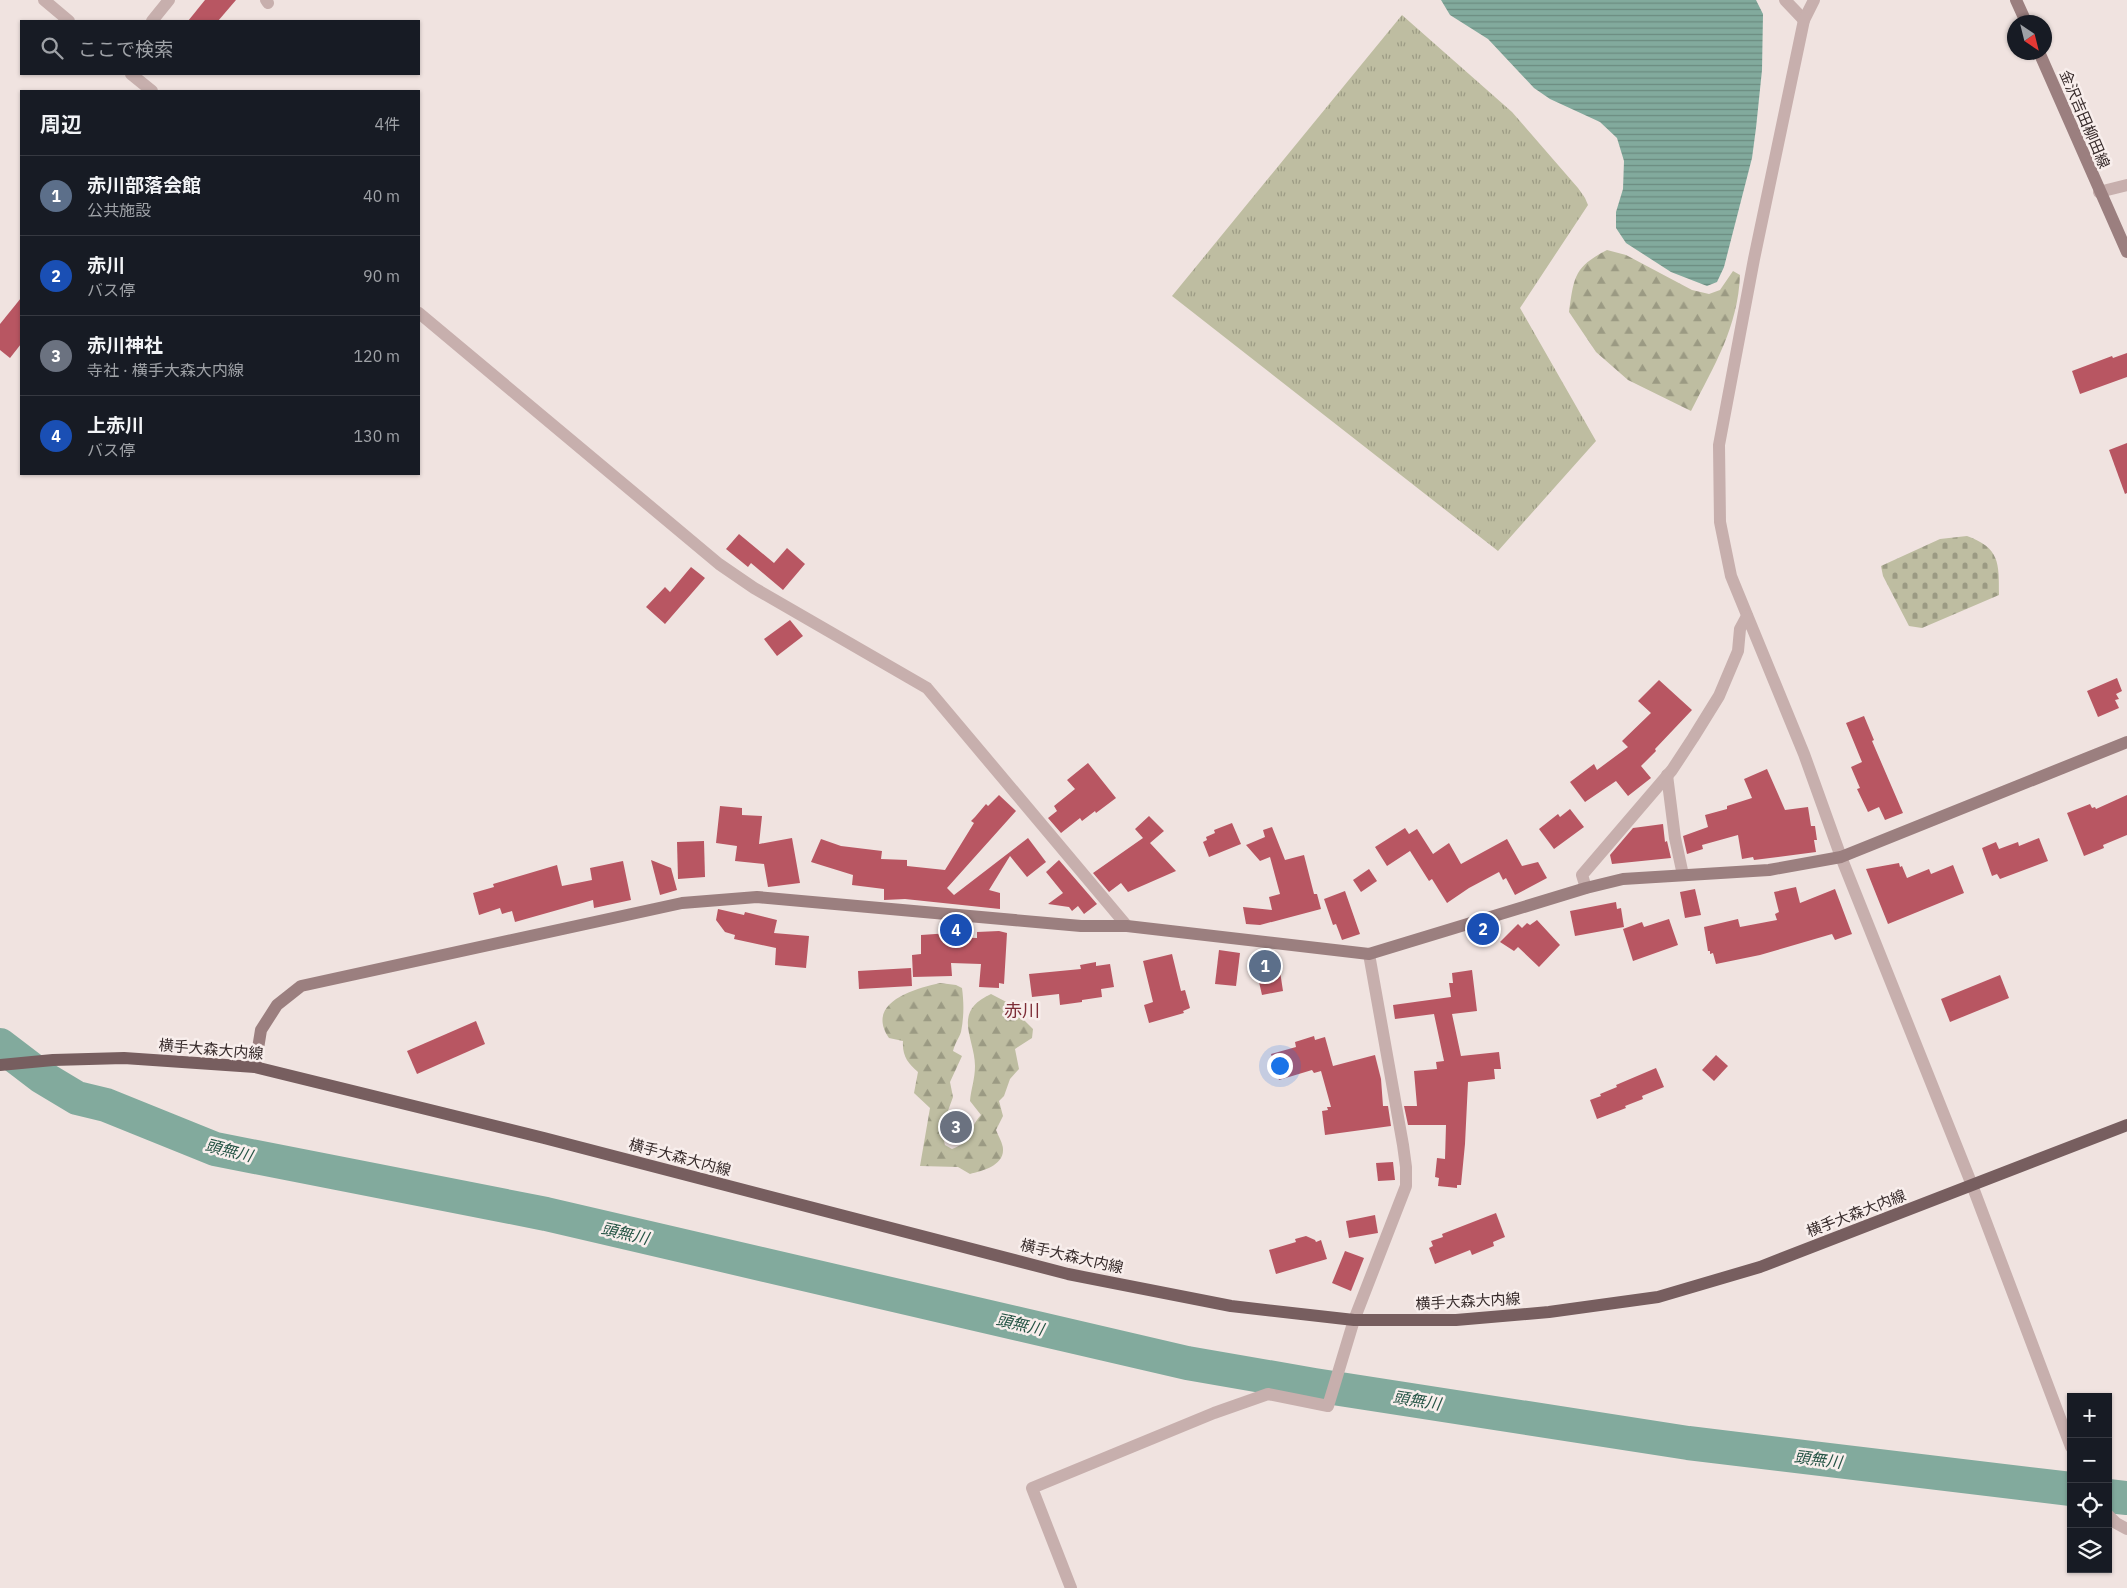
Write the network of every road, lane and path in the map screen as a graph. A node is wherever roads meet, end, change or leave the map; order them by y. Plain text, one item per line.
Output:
1 (44, 0) edge
2 (169, 0) edge
3 (1785, 0) edge
4 (1814, 0) edge
5 (2016, 0) edge
6 (2023, 15) edge
7 (68, 20) edge
8 (153, 20) edge
9 (1804, 20) junction
10 (2042, 60) edge
11 (132, 75) edge
12 (151, 90) edge
13 (2127, 185) edge
14 (2099, 192) junction
15 (2127, 252) edge
16 (420, 314) edge
17 (1747, 616) junction
18 (2127, 742) edge
19 (1667, 775) junction
20 (1842, 857) junction
21 (1683, 875) junction
22 (1586, 888) junction
23 (1127, 926) junction
24 (1369, 954) junction
25 (0, 1065) edge
26 (255, 1067) junction
27 (2127, 1125) edge
28 (1972, 1185) junction
29 (1354, 1320) junction
30 (2067, 1438) edge
31 (2112, 1519) edge
32 (2127, 1529) edge
33 (1071, 1588) edge

1 - 7 street
2 - 8 street
3 - 9 street
4 - 9 street
5 - 6 street
9 - 17 street
10 - 14 street, 金沢吉田柳田線
11 - 12 street
13 - 14 street
14 - 15 street, 金沢吉田柳田線
16 - 23 street
17 - 19 street
17 - 20 street
18 - 20 street
19 - 21 street
19 - 22 street
20 - 21 street
20 - 28 street
21 - 22 street
22 - 24 street
23 - 24 street
23 - 26 street
24 - 29 street
25 - 26 main road, 横手大森大内線
26 - 29 main road, 横手大森大内線
27 - 28 main road, 横手大森大内線
28 - 29 main road, 横手大森大内線
28 - 30 street
29 - 33 street
31 - 32 street

